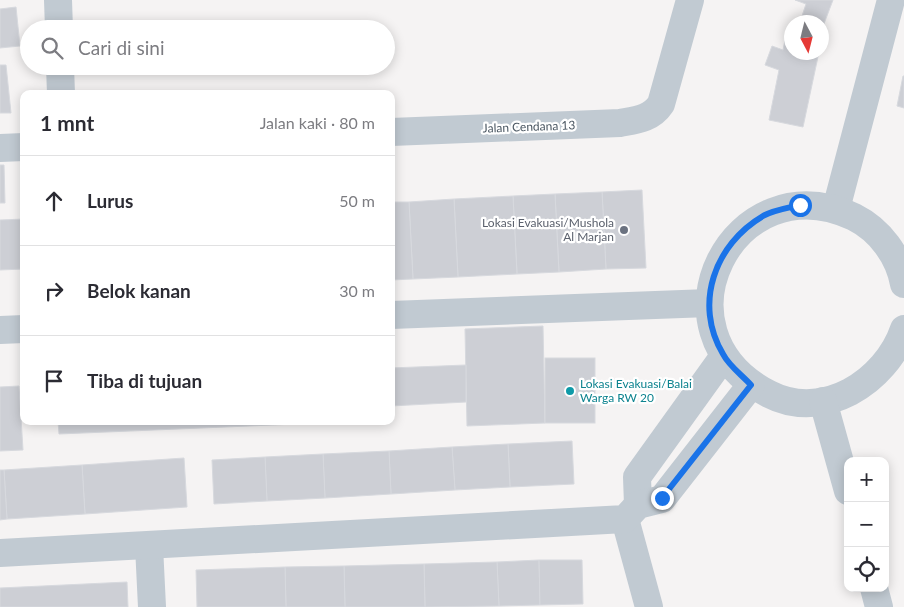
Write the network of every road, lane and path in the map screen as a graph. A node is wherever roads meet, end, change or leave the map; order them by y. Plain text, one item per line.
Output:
1 (58, 0) edge
2 (690, 0) edge
3 (891, 0) edge
4 (59, 20) edge
5 (60, 75) edge
6 (61, 90) edge
7 (395, 132) edge
8 (20, 147) edge
9 (0, 148) edge
10 (836, 209) junction
11 (904, 284) edge
12 (708, 303) junction
13 (395, 315) edge
14 (20, 329) edge
15 (904, 329) edge
16 (0, 330) edge
17 (724, 356) junction
18 (751, 385) junction
19 (823, 401) junction
20 (844, 477) edge
21 (631, 512) junction
22 (149, 546) junction
23 (0, 552) edge
24 (875, 592) edge
25 (152, 607) edge
26 (649, 607) edge
27 (880, 607) edge

1 - 4 street
2 - 7 street, Jalan Cendana 13
3 - 10 street
5 - 6 street
8 - 9 street
10 - 11 street
10 - 12 street
12 - 13 street
12 - 17 street
14 - 16 street
15 - 19 street
17 - 18 street
17 - 21 street
18 - 19 street
18 - 21 street
19 - 20 street
21 - 22 street
21 - 26 street
22 - 23 street
22 - 25 street
24 - 27 street

